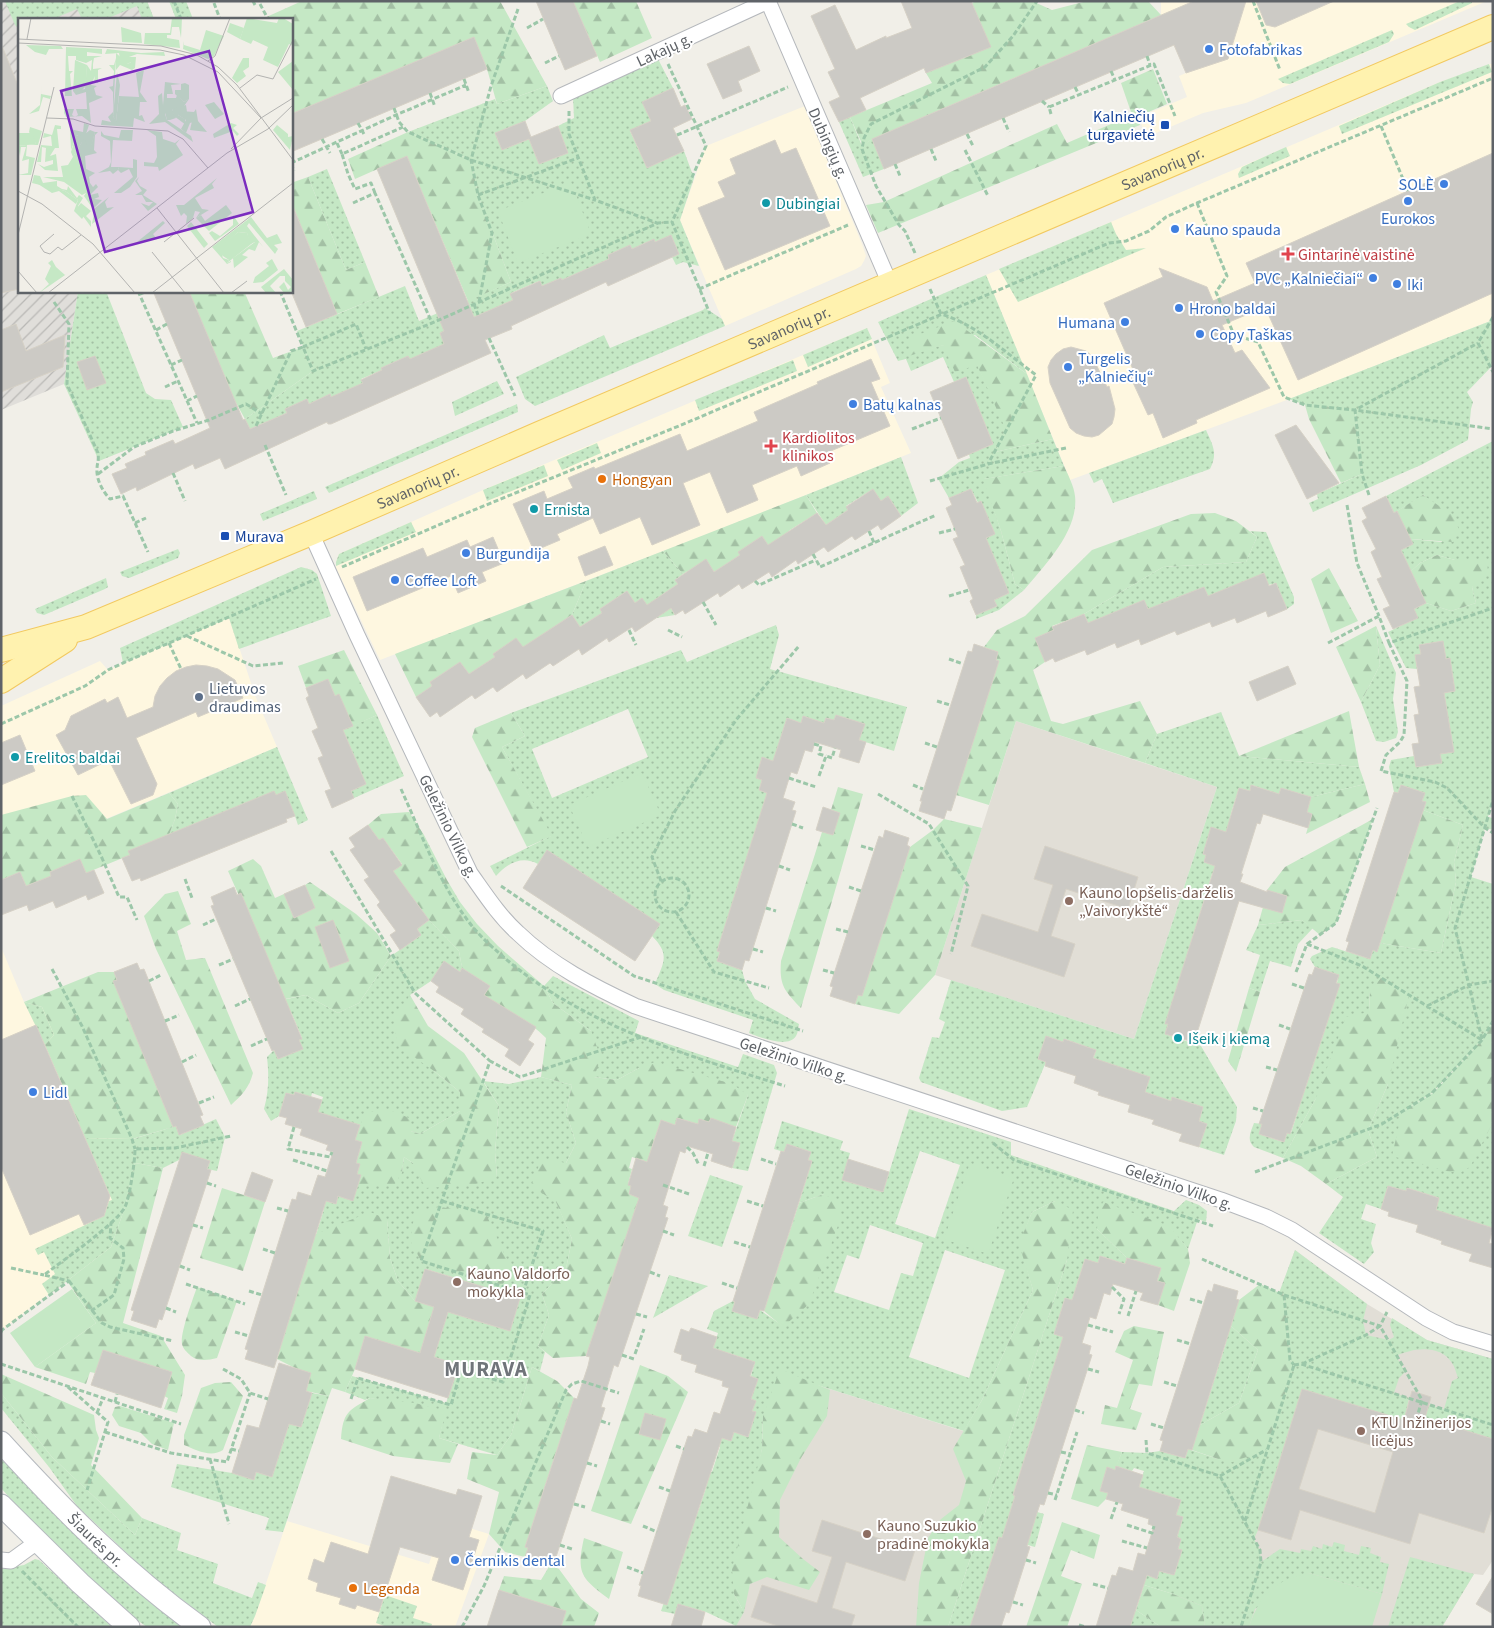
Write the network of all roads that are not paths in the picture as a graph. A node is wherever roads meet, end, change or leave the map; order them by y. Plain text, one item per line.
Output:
1 (768, 1) edge
2 (1493, 27) edge
3 (561, 96) dead end
4 (890, 284) junction
5 (311, 533) junction
6 (86, 628) junction
7 (1, 650) edge
8 (1, 681) edge
9 (1493, 1344) edge
10 (1, 1442) edge
11 (1, 1505) edge
12 (37, 1542) junction
13 (6, 1561) edge
14 (129, 1627) edge
15 (200, 1627) edge

1 - 3 street, Lakajų g.
1 - 4 street, Dubingių g.
2 - 4 main road, Savanorių pr.
4 - 5 main road, Savanorių pr.
5 - 6 main road, Savanorių pr.
5 - 9 street, Geležinio Vilko g.
6 - 7 main road, Savanorių pr.
6 - 8 main road, Savanorių pr.
10 - 15 main road, Šiaurės pr.
11 - 12 main road
12 - 13 street
12 - 14 main road

